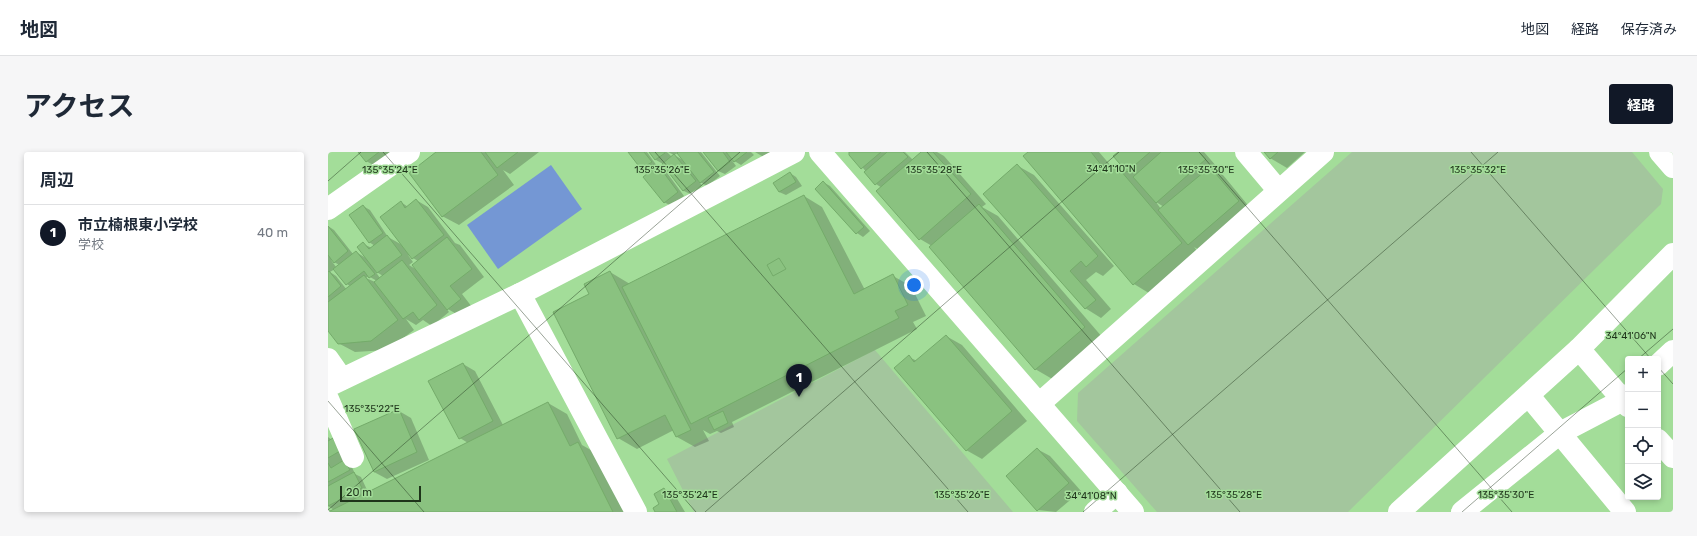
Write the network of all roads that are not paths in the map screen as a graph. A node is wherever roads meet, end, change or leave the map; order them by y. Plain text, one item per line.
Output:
1 (409, 152) edge
2 (794, 152) edge
3 (820, 152) edge
4 (1246, 152) edge
5 (1323, 152) edge
6 (1660, 152) edge
7 (1673, 167) edge
8 (1278, 190) junction
9 (328, 209) edge
10 (1673, 254) edge
11 (520, 294) junction
12 (1579, 349) junction
13 (1673, 351) edge
14 (328, 359) edge
15 (1661, 362) edge
16 (335, 382) edge
17 (1529, 396) junction
18 (328, 399) edge
19 (1625, 399) edge
20 (1625, 400) edge
21 (1039, 404) junction
22 (1560, 433) junction
23 (1661, 443) edge
24 (354, 457) dead end
25 (1673, 457) edge
26 (1117, 493) junction
27 (636, 512) edge
28 (1095, 512) edge
29 (1133, 512) edge
30 (1399, 512) edge
31 (1462, 512) edge
32 (1625, 512) edge

1 - 9 street
2 - 11 street
3 - 21 street
4 - 8 street
5 - 8 street
6 - 7 street
8 - 21 street
10 - 12 street
11 - 16 street
11 - 27 street
12 - 17 street
12 - 19 street
13 - 15 street
14 - 16 street
17 - 22 street
17 - 30 street
18 - 24 street
20 - 22 street
21 - 26 street
22 - 31 street
22 - 32 street
23 - 25 street
26 - 28 street
26 - 29 street

